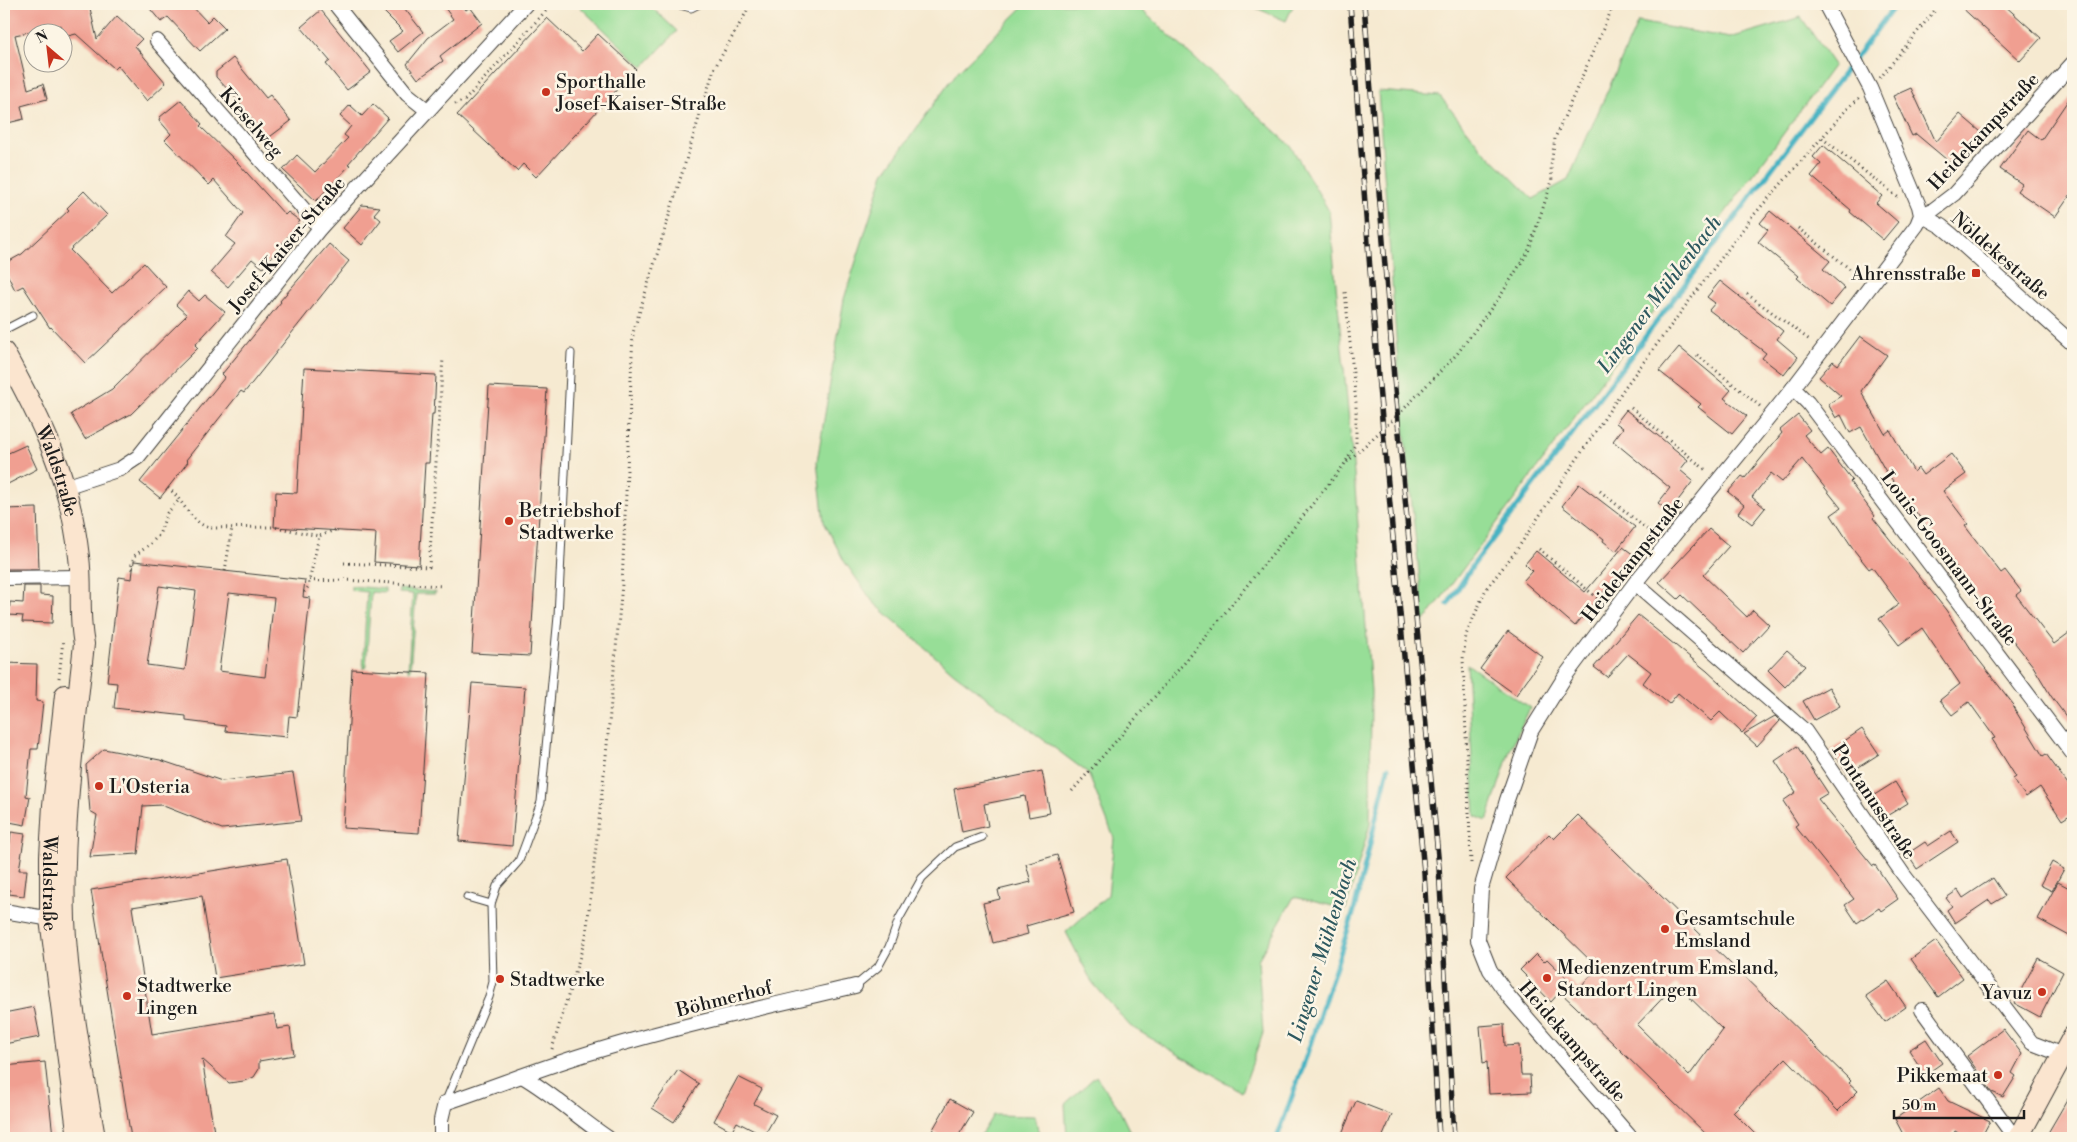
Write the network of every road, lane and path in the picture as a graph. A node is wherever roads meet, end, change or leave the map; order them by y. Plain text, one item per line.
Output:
1 (335, 4) edge
2 (526, 4) edge
3 (552, 4) edge
4 (676, 4) edge
5 (699, 4) edge
6 (751, 4) edge
7 (1614, 4) edge
8 (1825, 4) edge
9 (1940, 4) edge
10 (157, 40) dead end
11 (2073, 63) edge
12 (1868, 85) junction
13 (427, 110) junction
14 (1822, 138) junction
15 (1917, 201) junction
16 (1921, 215) junction
17 (320, 228) junction
18 (1798, 228) dead end
19 (1872, 286) junction
20 (1345, 292) dead end
21 (1747, 294) dead end
22 (33, 315) dead end
23 (4, 330) edge
24 (2073, 344) edge
25 (1822, 350) junction
26 (4, 352) edge
27 (571, 353) dead end
28 (1697, 355) dead end
29 (443, 358) dead end
30 (1793, 388) junction
31 (1631, 408) dead end
32 (1771, 415) junction
33 (1344, 464) junction
34 (1718, 480) junction
35 (66, 487) junction
36 (168, 488) dead end
37 (1600, 491) dead end
38 (180, 499) junction
39 (232, 528) junction
40 (335, 530) dead end
41 (319, 536) junction
42 (1666, 544) junction
43 (1539, 549) dead end
44 (344, 563) dead end
45 (133, 569) dead end
46 (225, 571) dead end
47 (80, 577) junction
48 (4, 578) edge
49 (309, 581) junction
50 (1635, 583) junction
51 (443, 586) dead end
52 (304, 592) dead end
53 (1614, 612) junction
54 (2073, 754) edge
55 (1072, 791) dead end
56 (982, 837) dead end
57 (1481, 889) junction
58 (468, 897) dead end
59 (492, 904) junction
60 (4, 911) edge
61 (58, 920) junction
62 (855, 986) joint
63 (1922, 1010) dead end
64 (2073, 1036) edge
65 (2063, 1055) junction
66 (548, 1066) junction
67 (522, 1076) junction
68 (445, 1103) junction
69 (78, 1138) edge
70 (95, 1138) edge
71 (441, 1138) edge
72 (608, 1138) edge
73 (1631, 1138) edge
74 (2017, 1138) edge

1 - 13 street
2 - 13 street, Josef-Kaiser-Straße
3 - 13 path
4 - 5 lane
6 - 66 path
7 - 33 path
8 - 12 street, Nöldekestraße
9 - 12 path
10 - 17 street, Kieselweg
11 - 16 street, Heidekampstraße
12 - 14 path
12 - 15 street, Nöldekestraße
13 - 17 street, Josef-Kaiser-Straße
14 - 15 path
14 - 57 path
15 - 16 street, Nöldekestraße
16 - 19 street, Heidekampstraße
16 - 24 street, Nöldekestraße
17 - 35 street, Josef-Kaiser-Straße
18 - 19 path
19 - 25 street, Heidekampstraße
20 - 33 path
21 - 25 path
22 - 23 lane
25 - 30 street, Heidekampstraße
26 - 35 street, Waldstraße
27 - 59 lane
28 - 32 path
29 - 44 path
30 - 32 street, Heidekampstraße
30 - 54 street, Louis-Goosmann-Straße
31 - 34 path
32 - 34 street, Heidekampstraße
33 - 55 path
34 - 42 street, Heidekampstraße
35 - 47 street, Waldstraße
36 - 38 path
37 - 42 path
38 - 39 path
38 - 45 path
39 - 41 path
39 - 46 path
40 - 41 path
41 - 49 path
42 - 50 street, Heidekampstraße
43 - 53 path
47 - 48 street
47 - 61 street, Waldstraße
49 - 51 path
49 - 52 path
50 - 53 street, Heidekampstraße
50 - 65 street, Pontanusstraße
53 - 57 street, Heidekampstraße
56 - 62 lane, Böhmerhof
57 - 73 street, Heidekampstraße
58 - 59 lane
59 - 68 lane
60 - 61 street
61 - 69 street, Waldstraße
61 - 70 street, Waldstraße
62 - 66 street, Böhmerhof
63 - 74 street
64 - 65 street
65 - 74 street
66 - 67 street, Böhmerhof
67 - 68 street, Böhmerhof
67 - 72 street
68 - 71 street

